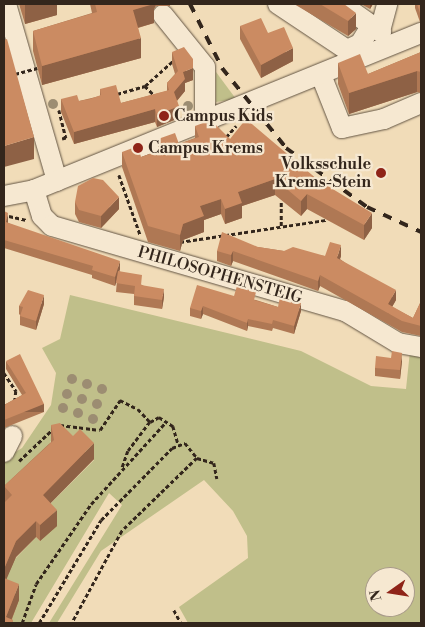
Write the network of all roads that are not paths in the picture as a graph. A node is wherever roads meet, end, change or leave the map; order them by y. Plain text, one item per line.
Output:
1 (6, 4) edge
2 (278, 4) edge
3 (341, 4) edge
4 (387, 4) edge
5 (163, 16) dead end
6 (376, 28) junction
7 (421, 33) edge
8 (397, 43) junction
9 (321, 75) junction
10 (421, 103) edge
11 (210, 121) junction
12 (57, 181) junction
13 (34, 190) junction
14 (4, 196) edge
15 (421, 347) edge

1 - 12 street
2 - 6 street
3 - 6 street
4 - 6 street
5 - 11 street
6 - 8 street
7 - 8 street
8 - 9 street
9 - 10 street
9 - 11 street
11 - 12 street
12 - 13 street
13 - 14 street
13 - 15 street, PHILOSOPHENSTEIG

